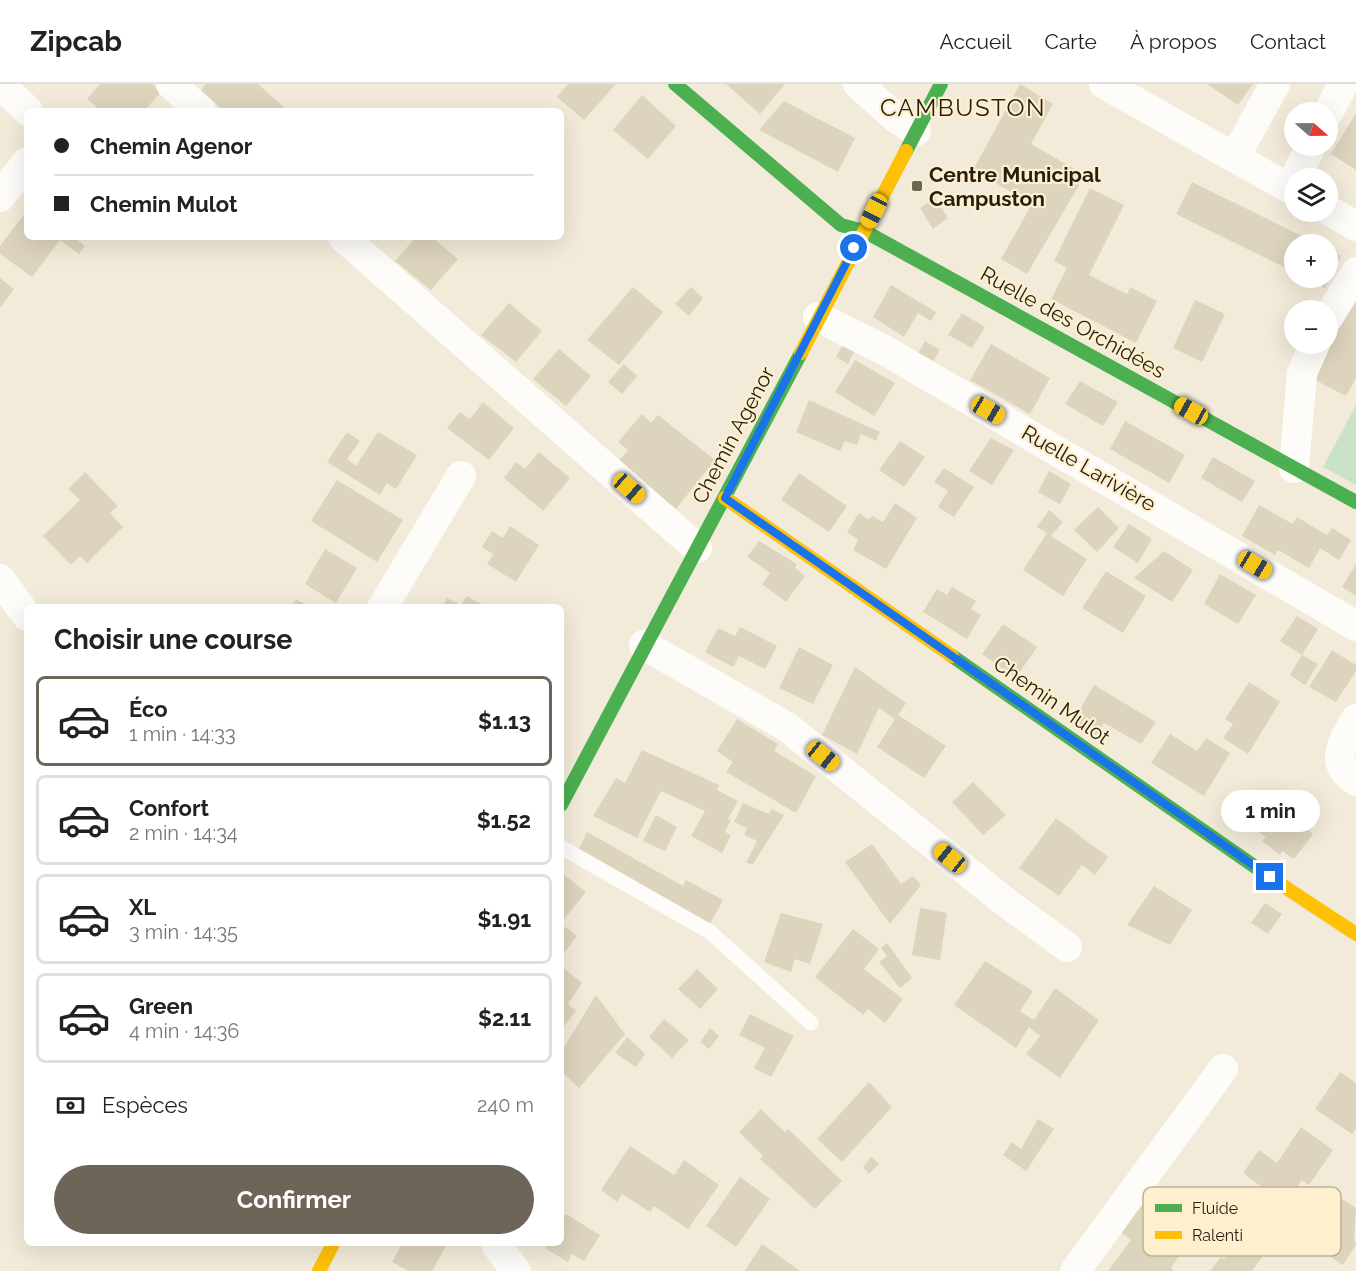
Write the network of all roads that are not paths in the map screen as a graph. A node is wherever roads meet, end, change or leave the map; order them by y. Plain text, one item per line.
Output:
1 (0, 84) edge
2 (171, 84) edge
3 (675, 84) edge
4 (858, 84) edge
5 (941, 84) edge
6 (1104, 84) edge
7 (1275, 84) edge
8 (1343, 84) edge
9 (1334, 102) edge
10 (25, 108) edge
11 (198, 108) edge
12 (916, 131) junction
13 (1234, 157) junction
14 (24, 166) edge
15 (1284, 180) edge
16 (0, 197) edge
17 (1338, 216) edge
18 (1356, 226) edge
19 (864, 231) junction
20 (346, 240) edge
21 (1356, 272) edge
22 (1338, 302) edge
23 (818, 317) junction
24 (1311, 354) edge
25 (1294, 468) junction
26 (461, 476) dead end
27 (725, 498) junction
28 (1356, 502) edge
29 (697, 548) junction
30 (0, 579) edge
31 (384, 604) edge
32 (24, 612) edge
33 (1356, 626) edge
34 (644, 645) junction
35 (1356, 719) edge
36 (1356, 781) edge
37 (564, 799) edge
38 (564, 849) edge
39 (1356, 934) edge
40 (1068, 947) dead end
41 (811, 1023) dead end
42 (1223, 1069) dead end
43 (332, 1246) edge
44 (497, 1246) edge
45 (319, 1271) edge
46 (516, 1271) edge
47 (1075, 1271) edge

1 - 10 street
2 - 11 street
3 - 19 street, Ruelle des Orchidées
4 - 12 street
5 - 12 street, Chemin Agenor
6 - 13 street
7 - 13 street
8 - 9 street
12 - 19 street, Chemin Agenor
13 - 15 street
14 - 16 street
17 - 18 street
19 - 23 street, Chemin Agenor
19 - 25 street, Ruelle des Orchidées
20 - 29 street
21 - 22 street
23 - 27 street, Chemin Agenor
23 - 33 street, Ruelle Larivière
24 - 25 street
25 - 28 street, Ruelle des Orchidées
26 - 31 street
27 - 29 street, Chemin Agenor
27 - 39 street, Chemin Mulot
29 - 34 street, Chemin Agenor
30 - 32 street
34 - 37 street, Chemin Agenor
34 - 40 street
35 - 36 street
38 - 41 lane
42 - 47 street
43 - 45 street
44 - 46 street

